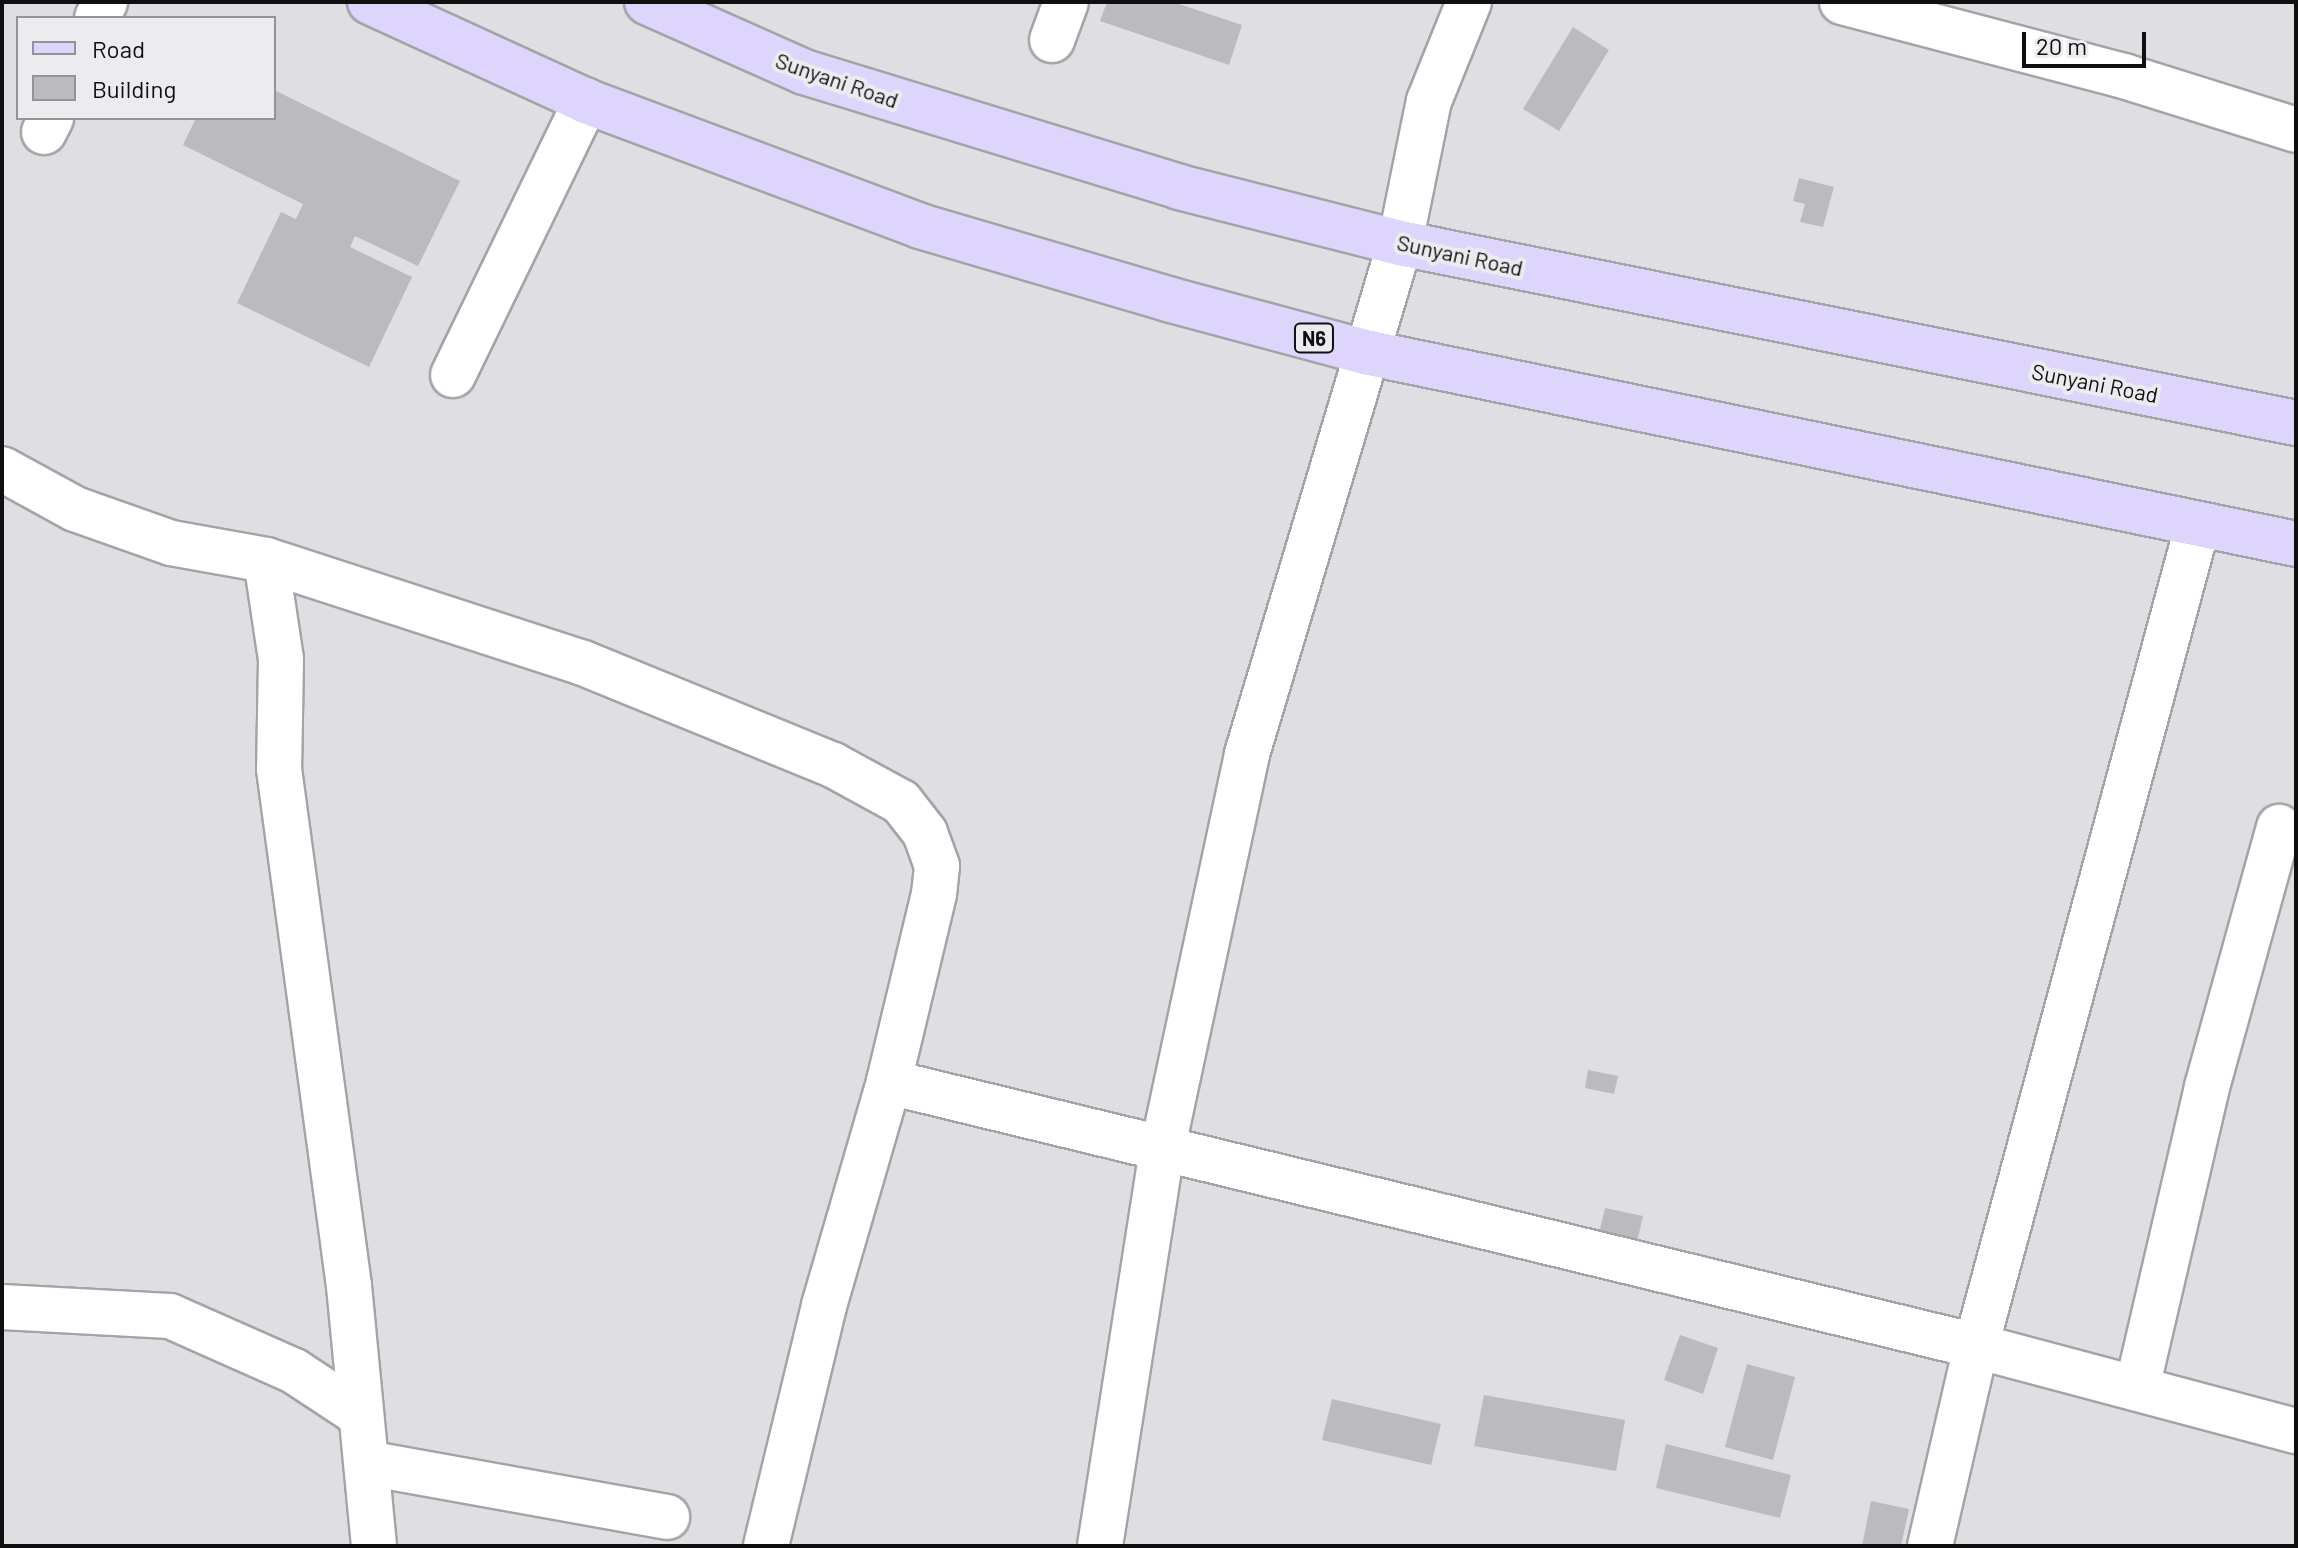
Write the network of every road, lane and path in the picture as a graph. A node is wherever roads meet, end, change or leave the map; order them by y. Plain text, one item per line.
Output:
1 (370, 2) edge
2 (647, 2) edge
3 (1469, 2) edge
4 (1864, 5) edge
5 (586, 101) junction
6 (2296, 130) edge
7 (1400, 243) junction
8 (1365, 352) junction
9 (453, 375) dead end
10 (2296, 423) edge
11 (2, 469) edge
12 (2198, 524) junction
13 (2296, 544) edge
14 (266, 560) junction
15 (2279, 827) dead end
16 (889, 1082) junction
17 (1162, 1151) junction
18 (2, 1307) edge
19 (1976, 1346) junction
20 (2137, 1388) junction
21 (361, 1415) junction
22 (2296, 1431) edge
23 (367, 1463) junction
24 (667, 1517) dead end
25 (374, 1546) edge
26 (766, 1546) edge
27 (1100, 1546) edge
28 (1930, 1546) edge

1 - 5 main road, N6
2 - 7 main road, Sunyani Road
3 - 7 street
4 - 6 street
5 - 8 main road, N6
5 - 9 street
7 - 8 street
7 - 10 main road, Sunyani Road
8 - 12 main road, N6
8 - 17 street
11 - 14 street
12 - 13 main road, N6
12 - 19 street
14 - 16 street
14 - 21 street
15 - 20 street
16 - 17 street
16 - 26 street
17 - 19 street
17 - 27 street
18 - 21 street
19 - 20 street
19 - 28 street
20 - 22 street
21 - 23 street
23 - 24 street
23 - 25 street

